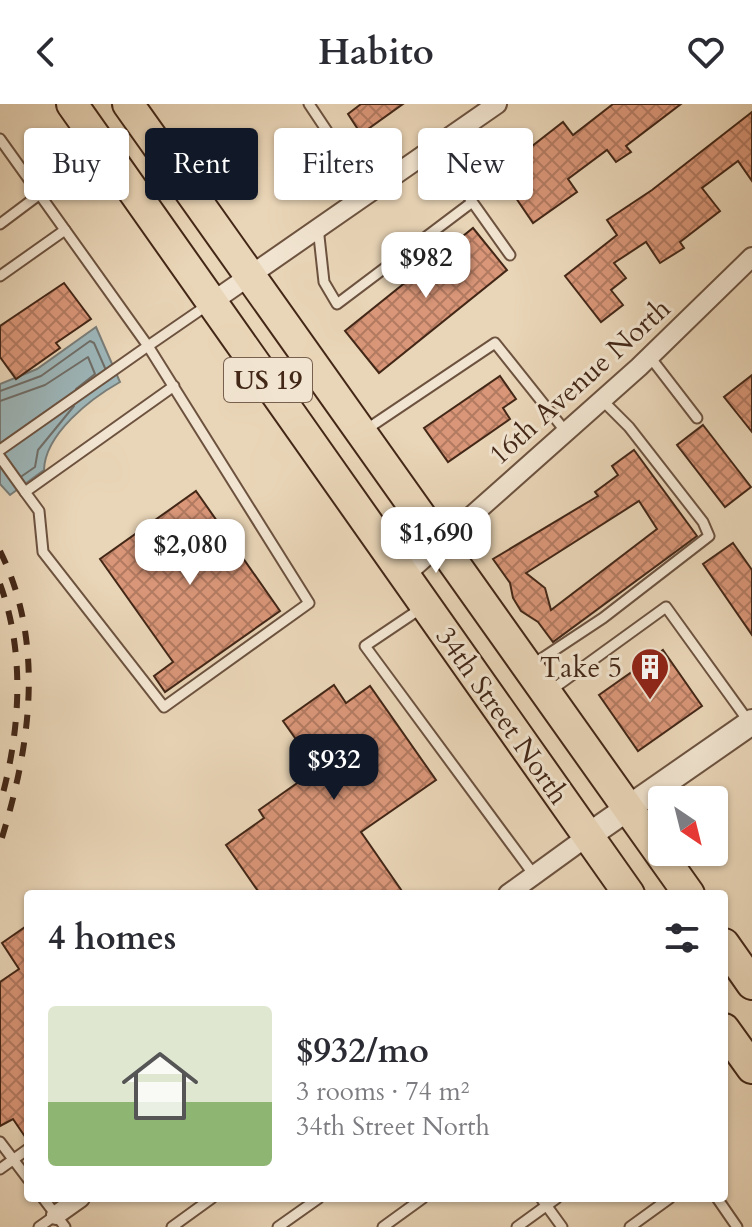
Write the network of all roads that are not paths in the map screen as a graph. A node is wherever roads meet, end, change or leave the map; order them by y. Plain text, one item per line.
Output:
1 (72, 104) edge
2 (128, 104) edge
3 (309, 104) edge
4 (497, 104) edge
5 (325, 128) edge
6 (463, 128) edge
7 (0, 139) edge
8 (24, 172) edge
9 (32, 200) edge
10 (44, 200) edge
11 (358, 200) edge
12 (469, 200) edge
13 (471, 203) junction
14 (0, 224) edge
15 (318, 227) junction
16 (65, 230) junction
17 (510, 255) dead end
18 (752, 257) edge
19 (249, 275) junction
20 (0, 276) edge
21 (212, 302) junction
22 (148, 346) junction
23 (650, 357) junction
24 (174, 386) junction
25 (602, 400) junction
26 (697, 418) dead end
27 (566, 432) junction
28 (361, 433) junction
29 (0, 450) edge
30 (0, 457) edge
31 (25, 492) junction
32 (440, 544) junction
33 (405, 575) junction
34 (426, 605) junction
35 (528, 667) junction
36 (547, 693) junction
37 (751, 723) edge
38 (627, 807) junction
39 (588, 836) junction
40 (534, 875) junction
41 (513, 890) edge
42 (626, 890) edge
43 (686, 890) edge
44 (728, 950) edge
45 (752, 984) edge
46 (728, 1035) edge
47 (752, 1068) edge
48 (0, 1142) edge
49 (24, 1152) edge
50 (13, 1160) junction
51 (0, 1169) edge
52 (24, 1174) edge
53 (46, 1202) edge
54 (77, 1202) edge
55 (206, 1202) edge
56 (313, 1202) edge
57 (417, 1202) edge
58 (544, 1202) edge
59 (664, 1202) edge
60 (720, 1202) edge
61 (60, 1221) edge
62 (39, 1227) edge
63 (172, 1227) edge
64 (278, 1227) edge
65 (383, 1227) edge
66 (517, 1227) edge
67 (562, 1227) edge
68 (630, 1227) edge
69 (737, 1227) edge

1 - 21 highway, 34th Street North / US 19
2 - 19 highway, 34th Street North / US 19
3 - 5 lane
4 - 6 street
7 - 8 lane
9 - 14 lane
10 - 16 lane
11 - 15 street
12 - 13 lane
13 - 15 lane
13 - 17 lane
15 - 19 street
16 - 20 lane
16 - 22 lane
18 - 23 street, 16th Avenue North
19 - 21 street
19 - 28 highway, 34th Street North / US 19
21 - 22 lane
21 - 33 highway, 34th Street North / US 19
22 - 24 lane
22 - 29 lane
23 - 25 street, 16th Avenue North
23 - 26 lane
24 - 31 lane
24 - 31 lane
25 - 27 street, 16th Avenue North
25 - 35 lane
27 - 28 lane
27 - 32 street, 16th Avenue North
28 - 32 highway, 34th Street North / US 19
30 - 31 lane
32 - 33 street, 16th Avenue North
32 - 35 highway, 34th Street North / US 19
33 - 34 highway, 34th Street North / US 19
34 - 39 highway, 34th Street North / US 19
34 - 40 lane
35 - 36 highway, 34th Street North / US 19
36 - 37 lane
36 - 38 highway, 34th Street North / US 19
37 - 38 street
38 - 39 street
38 - 43 highway, 34th Street North / US 19
39 - 40 street
39 - 42 highway, 34th Street North / US 19
40 - 41 street
44 - 45 highway
46 - 47 highway
48 - 50 lane
49 - 50 lane
50 - 51 lane
50 - 52 lane
53 - 61 lane
54 - 61 street
55 - 63 lane
56 - 64 lane
57 - 65 lane
58 - 66 lane
58 - 67 lane
59 - 68 lane
60 - 69 lane
61 - 62 lane

